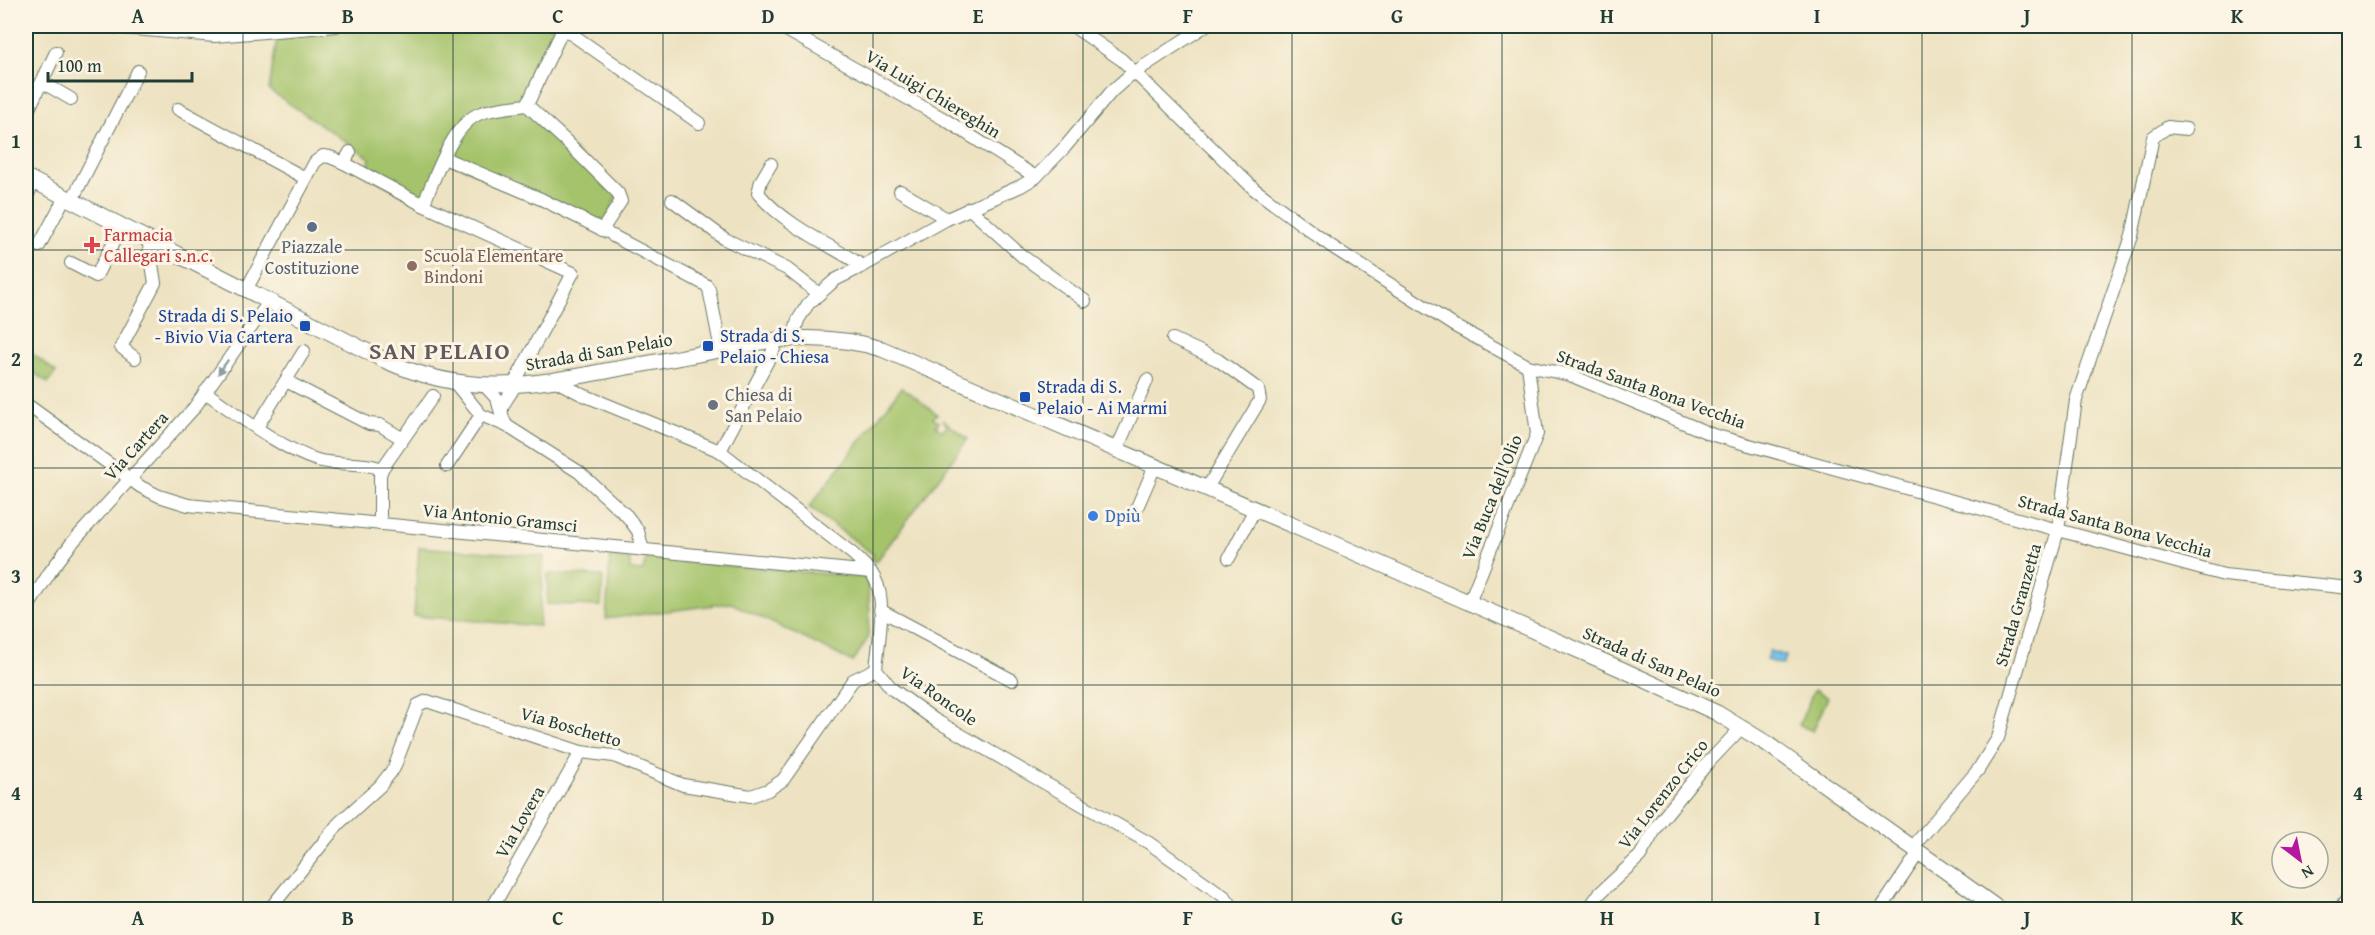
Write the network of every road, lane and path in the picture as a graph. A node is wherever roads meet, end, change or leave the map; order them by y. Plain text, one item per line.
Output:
1 (100, 26) edge
2 (336, 26) edge
3 (562, 26) edge
4 (779, 26) edge
5 (1073, 26) edge
6 (1205, 26) edge
7 (201, 30) edge
8 (57, 52) dead end
9 (138, 70) dead end
10 (1135, 71) junction
11 (42, 82) junction
12 (71, 99) dead end
13 (527, 105) junction
14 (178, 109) dead end
15 (26, 115) edge
16 (699, 123) dead end
17 (2186, 129) dead end
18 (444, 158) junction
19 (771, 164) dead end
20 (1036, 177) junction
21 (305, 178) junction
22 (30, 179) edge
23 (900, 191) dead end
24 (26, 199) edge
25 (68, 199) junction
26 (672, 200) dead end
27 (423, 205) junction
28 (969, 208) junction
29 (947, 219) junction
30 (122, 226) junction
31 (607, 233) junction
32 (148, 239) junction
33 (39, 246) dead end
34 (71, 263) dead end
35 (863, 267) junction
36 (246, 290) junction
37 (818, 293) junction
38 (1085, 301) dead end
39 (269, 302) junction
40 (793, 338) junction
41 (1173, 339) dead end
42 (776, 340) junction
43 (721, 350) junction
44 (304, 351) dead end
45 (135, 358) dead end
46 (1528, 366) junction
47 (578, 376) junction
48 (1147, 380) dead end
49 (286, 381) junction
50 (554, 381) junction
51 (455, 383) junction
52 (485, 386) junction
53 (516, 386) junction
54 (205, 392) junction
55 (581, 394) junction
56 (433, 396) dead end
57 (26, 404) edge
58 (501, 412) junction
59 (481, 415) junction
60 (507, 426) junction
61 (257, 427) junction
62 (403, 439) junction
63 (1117, 449) junction
64 (720, 451) junction
65 (447, 466) dead end
66 (1155, 466) junction
67 (382, 469) junction
68 (132, 479) junction
69 (1207, 488) junction
70 (1255, 509) junction
71 (1135, 512) dead end
72 (380, 524) junction
73 (2058, 530) junction
74 (644, 550) junction
75 (1229, 558) dead end
76 (871, 572) junction
77 (2349, 588) edge
78 (1469, 603) junction
79 (26, 610) edge
80 (880, 610) junction
81 (876, 669) junction
82 (1012, 680) dead end
83 (1742, 727) junction
84 (581, 752) junction
85 (1916, 850) junction
86 (2349, 894) edge
87 (269, 909) edge
88 (491, 909) edge
89 (1235, 909) edge
90 (1588, 909) edge
91 (1880, 909) edge
92 (2000, 909) edge
93 (2340, 909) edge

1 - 7 street
2 - 7 street
3 - 13 street
3 - 16 street
4 - 20 street, Via Luigi Chiereghin
5 - 10 street, Strada Santa Bona Vecchia
6 - 10 street
8 - 11 street
9 - 25 street
10 - 20 street
10 - 46 street, Strada Santa Bona Vecchia
11 - 12 street
11 - 15 street
13 - 18 street
13 - 31 street
14 - 21 street
17 - 73 street, Strada Granzetta
18 - 27 street
18 - 31 street
19 - 35 street
20 - 28 street
21 - 27 street
21 - 36 street
22 - 24 street, Strada di San Pelaio
22 - 25 main road, Strada di San Pelaio
23 - 29 street
25 - 30 main road, Strada di San Pelaio
25 - 33 street
26 - 37 street
27 - 53 street
28 - 29 street
28 - 38 street
29 - 35 street
30 - 32 main road, Strada di San Pelaio
30 - 34 street
31 - 43 street
32 - 36 main road, Strada di San Pelaio
32 - 45 street
35 - 37 street
36 - 39 main road, Strada di San Pelaio
37 - 40 street
39 - 51 main road, Strada di San Pelaio
39 -> 54 street, Via Cartera
40 - 42 main road, Strada di San Pelaio
40 - 63 main road, Strada di San Pelaio
41 - 69 street
42 - 43 main road, Strada di San Pelaio
42 - 64 street
43 - 47 main road, Strada di San Pelaio
44 - 49 street
46 - 73 street, Strada Santa Bona Vecchia
46 - 78 street, Via Buca dell'Olio
47 - 50 main road, Strada di San Pelaio
47 - 55 street
48 - 63 street
49 - 61 street
49 - 62 street
50 - 53 main road, Strada di San Pelaio
50 - 55 street, Via Roncole
51 - 52 main road, Strada di San Pelaio
51 - 59 street
52 - 53 main road, Strada di San Pelaio
52 - 58 street
53 - 58 street
54 - 61 street
54 - 68 street, Via Cartera
55 - 64 street, Via Roncole
56 - 62 street
57 - 68 street, Via Antonio Gramsci
58 - 60 street
59 - 60 street
59 - 65 street
60 - 74 street
61 - 67 street
62 - 67 street
63 - 66 main road, Strada di San Pelaio
64 - 76 street, Via Roncole
66 - 69 main road, Strada di San Pelaio
66 - 71 street
67 - 72 street
68 - 72 street, Via Antonio Gramsci
68 - 79 street, Via Cartera
69 - 70 main road, Strada di San Pelaio
70 - 75 street
70 - 78 main road, Strada di San Pelaio
72 - 74 street, Via Antonio Gramsci
73 - 77 street, Strada Santa Bona Vecchia
73 - 85 street, Strada Granzetta
74 - 76 street, Via Antonio Gramsci
76 - 80 street, Via Roncole
78 - 83 main road, Strada di San Pelaio
80 - 81 street, Via Roncole
80 - 82 street
81 - 84 street, Via Boschetto
81 - 89 street, Via Roncole
83 - 85 main road, Strada di San Pelaio
83 - 90 street, Via Lorenzo Crico
84 - 87 street, Via Boschetto
84 - 88 street, Via Lovera
85 - 91 street, Strada Granzetta
85 - 92 main road, Strada di San Pelaio
86 - 93 street

